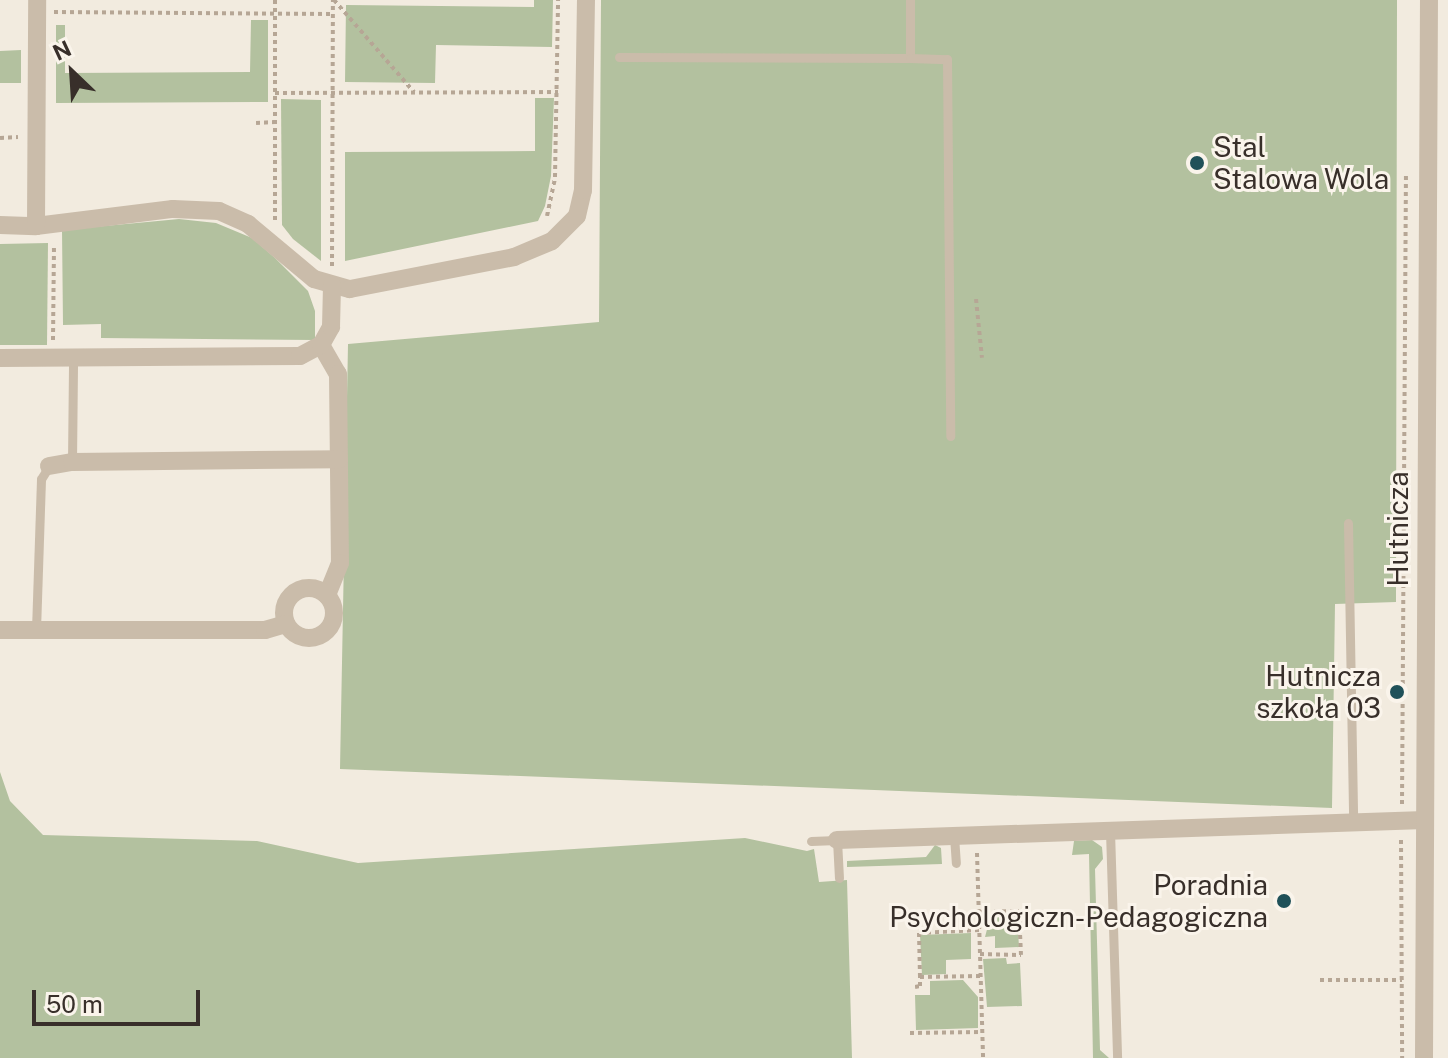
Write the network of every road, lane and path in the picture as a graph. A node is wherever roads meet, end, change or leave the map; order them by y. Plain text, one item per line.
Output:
1 (275, 0) edge
2 (334, 0) edge
3 (558, 0) edge
4 (586, 0) edge
5 (910, 0) edge
6 (1429, 0) edge
7 (44, 6) edge
8 (275, 13) junction
9 (333, 14) junction
10 (619, 57) dead end
11 (910, 58) junction
12 (558, 92) junction
13 (275, 93) junction
14 (332, 93) junction
15 (415, 93) junction
16 (275, 122) junction
17 (256, 123) dead end
18 (26, 137) dead end
19 (0, 138) edge
20 (1406, 169) dead end
21 (55, 223) junction
22 (0, 225) edge
23 (543, 225) dead end
24 (36, 226) junction
25 (274, 246) junction
26 (340, 268) dead end
27 (332, 277) junction
28 (976, 299) dead end
29 (321, 345) junction
30 (0, 358) edge
31 (53, 358) junction
32 (73, 358) junction
33 (982, 358) dead end
34 (950, 436) dead end
35 (339, 459) junction
36 (72, 462) junction
37 (49, 466) joint
38 (1348, 523) dead end
39 (327, 595) junction
40 (286, 624) junction
41 (0, 630) edge
42 (36, 630) junction
43 (1401, 820) junction
44 (1425, 820) junction
45 (1353, 821) junction
46 (1110, 831) junction
47 (954, 836) junction
48 (837, 840) junction
49 (811, 841) dead end
50 (977, 849) dead end
51 (956, 863) dead end
52 (839, 878) dead end
53 (978, 912) junction
54 (979, 930) junction
55 (980, 954) junction
56 (981, 975) junction
57 (920, 977) junction
58 (1320, 980) dead end
59 (1402, 980) junction
60 (915, 987) dead end
61 (981, 1032) dead end
62 (910, 1033) dead end
63 (983, 1058) edge
64 (1117, 1058) edge
65 (1402, 1058) edge
66 (1424, 1058) edge

1 - 8 path
2 - 9 path
2 - 15 path
3 - 12 path
4 - 27 street
5 - 11 lane
6 - 44 street, Hutnicza
7 - 8 path
7 - 24 street
8 - 9 path
8 - 13 path
9 - 14 path
10 - 11 lane
11 - 34 lane
12 - 15 path
12 - 23 path
13 - 14 path
13 - 16 path
14 - 15 path
14 - 27 path
16 - 17 path
16 - 25 path
18 - 19 path
20 - 43 path
21 - 24 street
21 - 25 street
21 - 31 path
22 - 24 street
25 - 27 street
26 - 27 path
27 - 29 street
28 - 33 path
29 - 32 street
29 - 35 street
30 - 31 street
31 - 32 street
32 - 36 lane
35 - 36 street
35 - 39 street
36 - 37 street
37 - 42 lane
38 - 45 lane
39 - 40 street
39 - 40 street
40 - 42 street
41 - 42 street
43 - 44 street
43 - 45 street
43 - 59 path
44 - 66 street, Hutnicza
45 - 46 street
46 - 47 street
46 - 64 lane
47 - 48 street
47 - 51 lane
48 - 49 lane
48 - 52 lane
50 - 53 path
53 - 54 path
53 - 55 path
54 - 55 path
54 - 57 path
55 - 56 path
56 - 57 path
56 - 63 path
57 - 60 path
58 - 59 path
59 - 65 path
61 - 62 path

